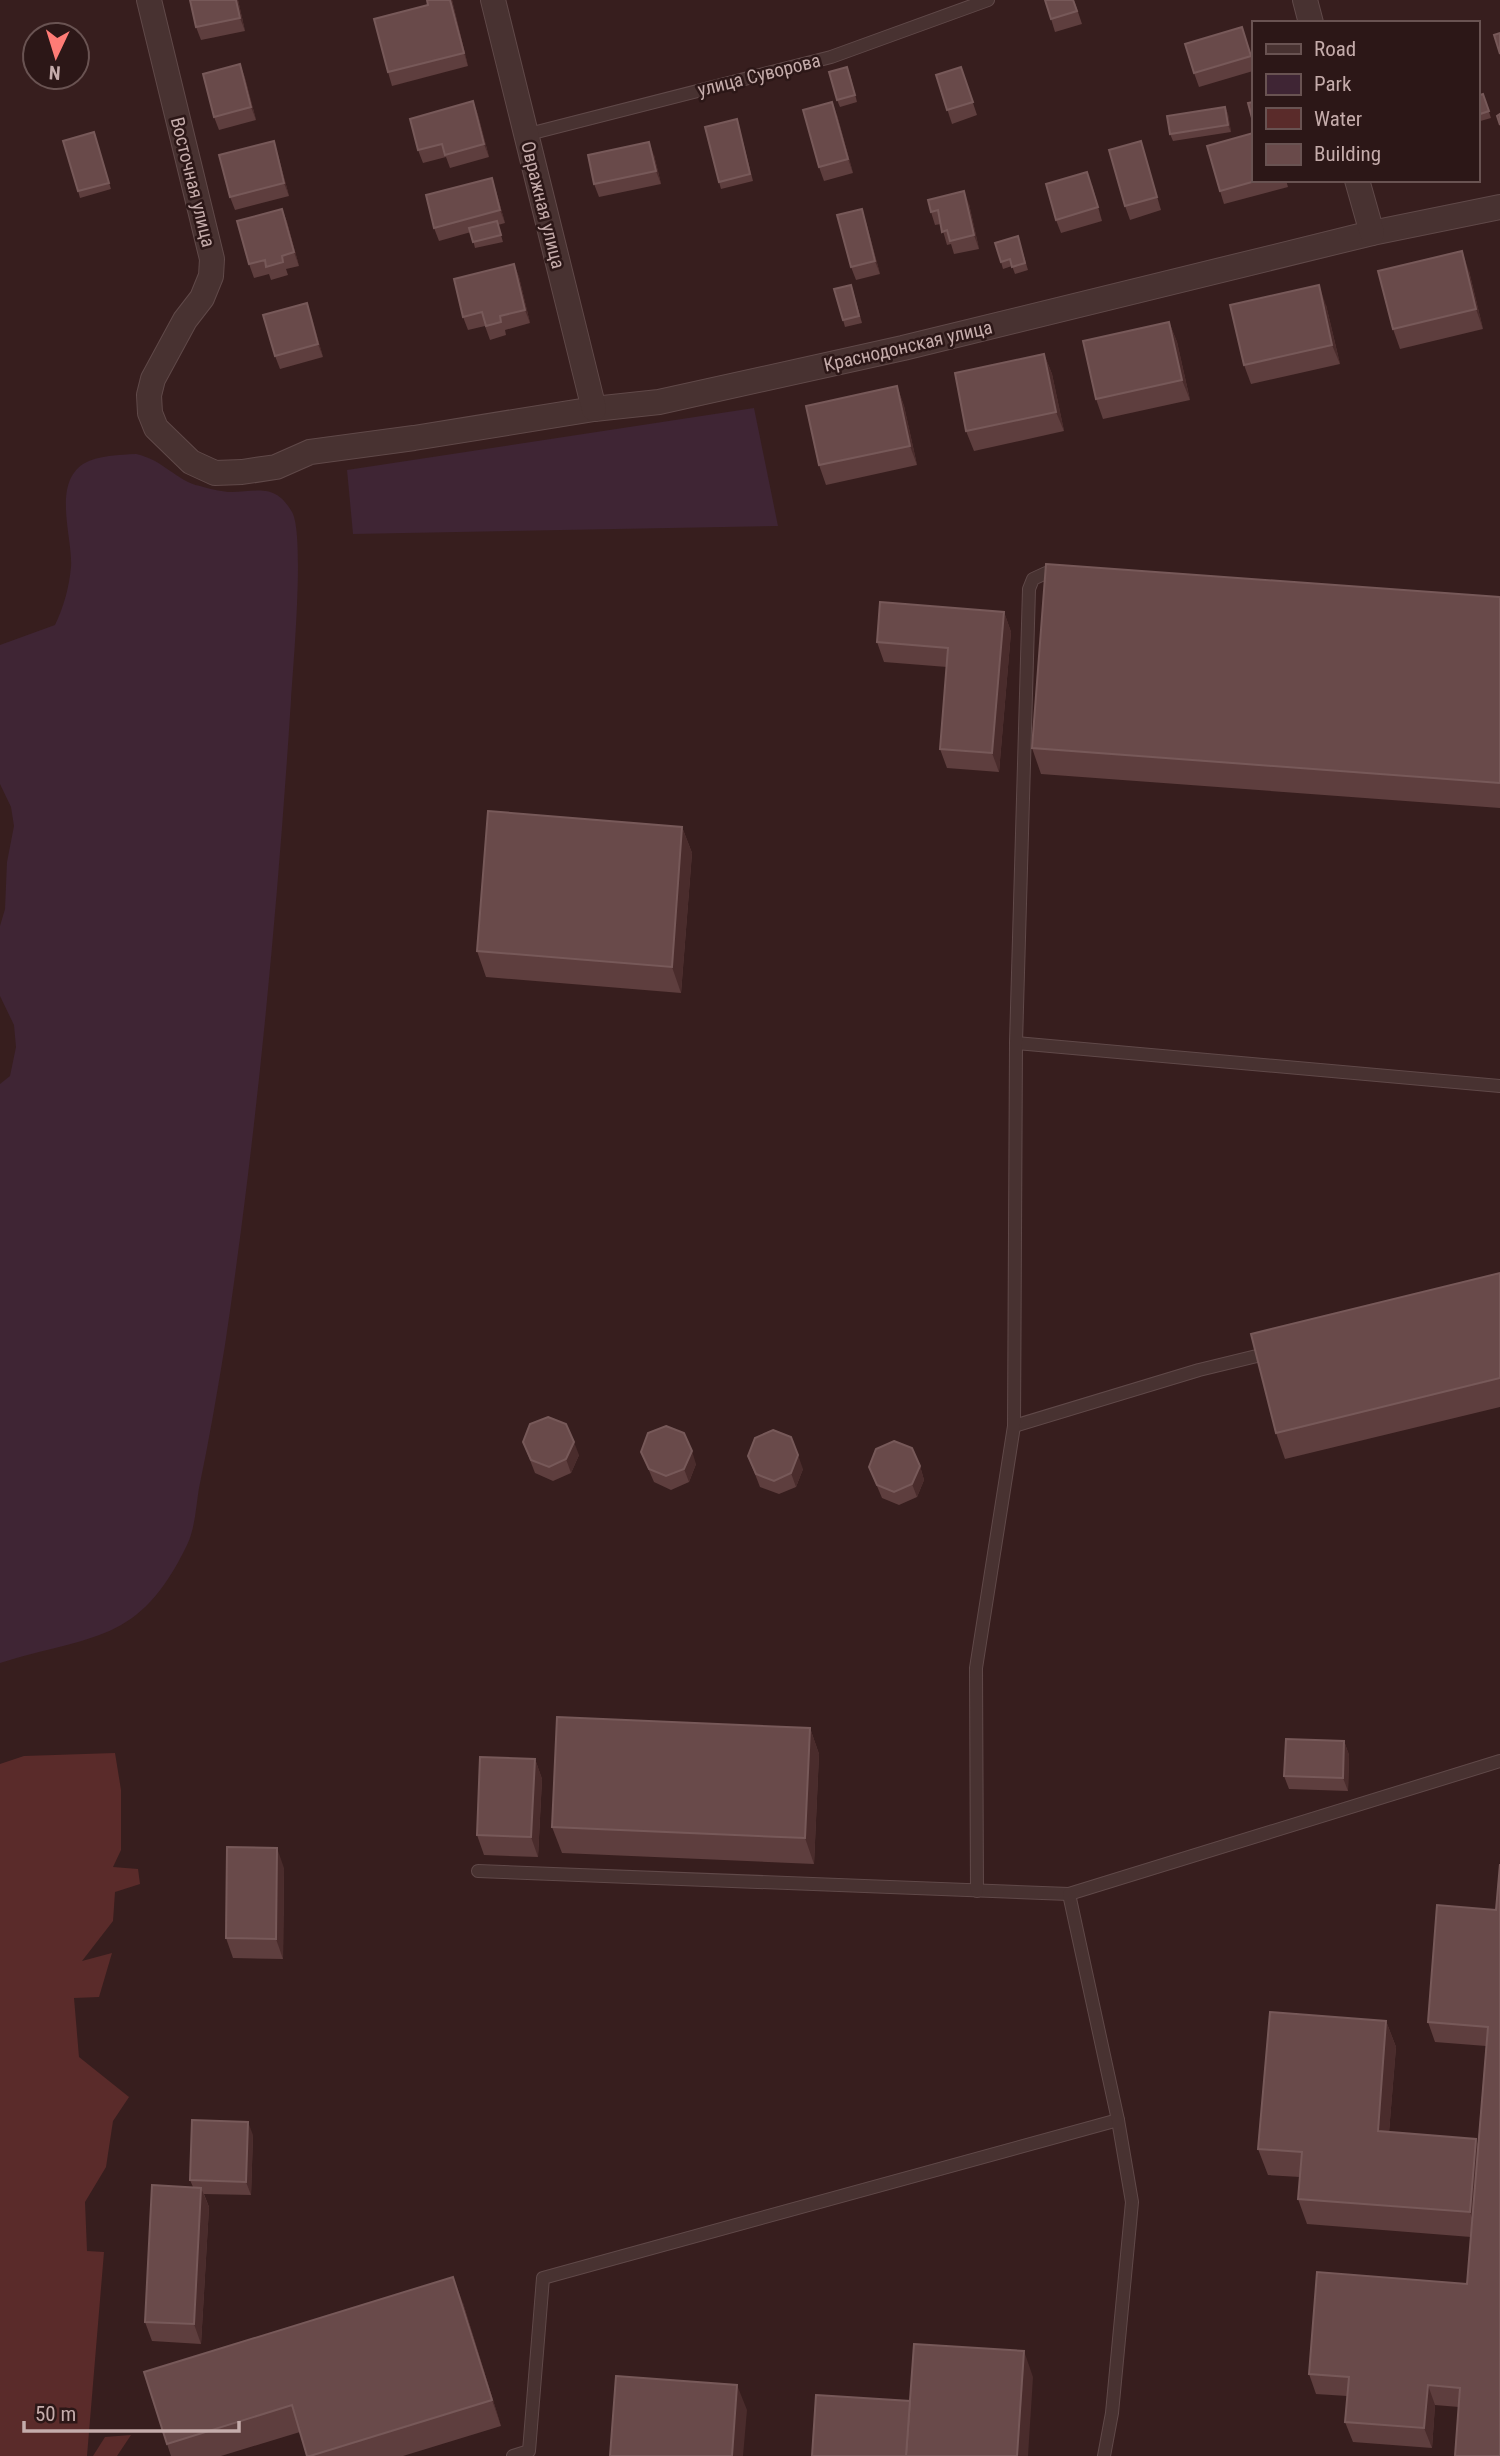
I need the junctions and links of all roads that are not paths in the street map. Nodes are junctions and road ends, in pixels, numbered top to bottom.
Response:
1 (149, 0) edge
2 (493, 0) edge
3 (988, 0) edge
4 (1304, 0) edge
5 (1310, 21) edge
6 (525, 135) junction
7 (1358, 182) edge
8 (1500, 206) edge
9 (1372, 233) junction
10 (594, 409) junction
11 (310, 452) joint
12 (1074, 575) edge
13 (1016, 1043) junction
14 (1500, 1086) edge
15 (1291, 1348) edge
16 (1014, 1426) junction
17 (1500, 1761) edge
18 (478, 1871) dead end
19 (977, 1891) junction
20 (1069, 1895) junction
21 (1118, 2120) junction
22 (513, 2456) edge
23 (1104, 2456) edge

1 - 11 street, Восточная улица
2 - 6 street, Овражная улица
3 - 6 lane, улица Суворова
4 - 5 street
6 - 10 street, Овражная улица
7 - 9 street
8 - 9 street, Краснодонская улица
9 - 10 street, Краснодонская улица
10 - 11 street, Краснодонская улица
12 - 13 lane
13 - 14 lane
13 - 16 lane
15 - 16 lane
16 - 19 lane
17 - 20 lane
18 - 19 lane
19 - 20 lane
20 - 21 lane
21 - 22 lane
21 - 23 lane

